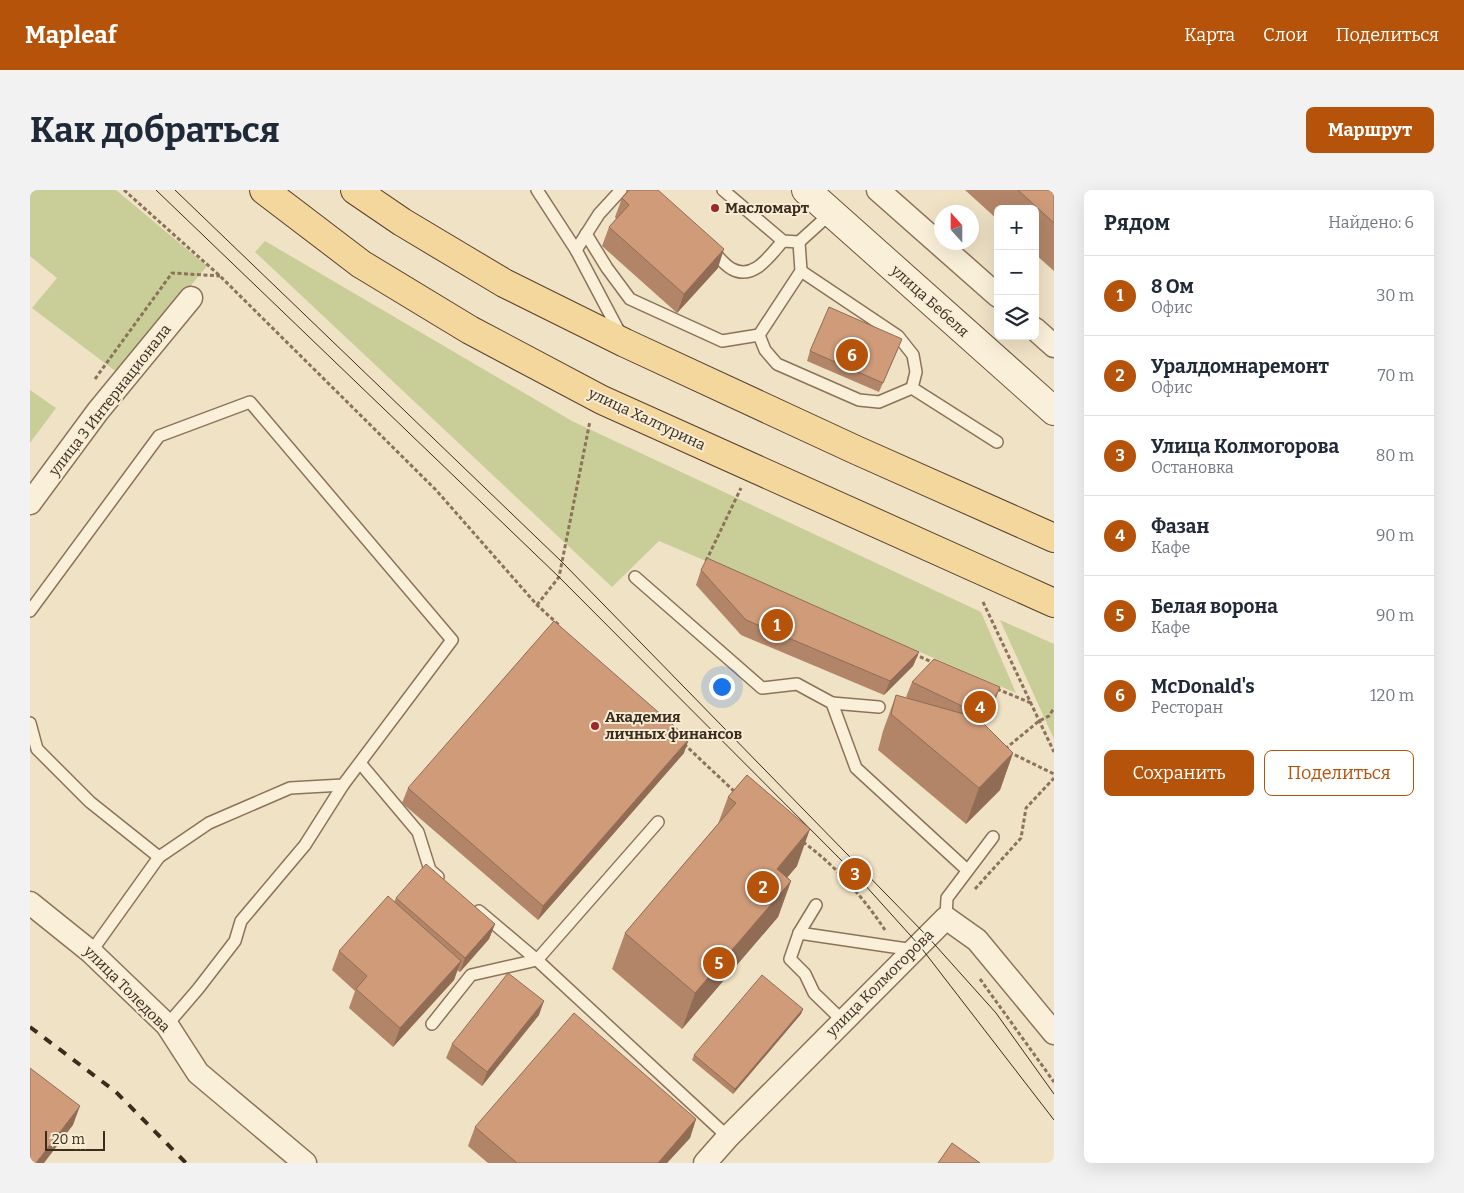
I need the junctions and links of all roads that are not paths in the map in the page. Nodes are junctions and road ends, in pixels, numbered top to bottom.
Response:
1 (264, 190) edge
2 (355, 190) edge
3 (621, 190) edge
4 (723, 190) edge
5 (806, 190) edge
6 (878, 190) edge
7 (539, 191) edge
8 (831, 213) junction
9 (586, 234) junction
10 (783, 241) junction
11 (704, 242) edge
12 (798, 242) junction
13 (576, 250) junction
14 (801, 271) junction
15 (997, 295) edge
16 (191, 298) dead end
17 (1039, 333) edge
18 (759, 335) junction
19 (625, 343) junction
20 (1054, 346) edge
21 (912, 388) junction
22 (1054, 411) edge
23 (997, 442) dead end
24 (30, 503) edge
25 (1054, 538) edge
26 (635, 577) dead end
27 (1054, 603) edge
28 (30, 611) edge
29 (832, 703) junction
30 (879, 707) dead end
31 (30, 723) edge
32 (360, 763) junction
33 (343, 785) junction
34 (658, 822) dead end
35 (993, 837) dead end
36 (159, 857) junction
37 (967, 870) junction
38 (446, 883) edge
39 (468, 902) edge
40 (30, 903) edge
41 (816, 905) dead end
42 (946, 918) junction
43 (799, 933) junction
44 (914, 950) junction
45 (91, 952) junction
46 (537, 960) junction
47 (843, 1021) junction
48 (167, 1024) junction
49 (432, 1024) dead end
50 (1054, 1033) edge
51 (728, 1137) junction
52 (305, 1163) edge
53 (705, 1163) edge

1 - 27 main road, улица Халтурина
2 - 19 main road
3 - 9 lane
4 - 10 lane
5 - 8 main road, улица Бебеля
6 - 15 street
7 - 13 lane
8 - 12 lane
8 - 22 main road, улица Бебеля
9 - 13 lane
9 - 18 lane
10 - 11 lane
10 - 12 lane
12 - 14 lane
13 - 19 lane
14 - 18 lane
14 - 21 lane
16 - 24 street, улица 3 Интернационала
17 - 20 street
18 - 21 lane
19 - 25 main road
21 - 23 lane
26 - 29 lane
28 - 32 lane
29 - 30 lane
29 - 37 lane
31 - 36 lane
32 - 33 lane
32 - 38 lane
33 - 36 lane
33 - 48 lane
34 - 46 lane
35 - 37 lane
36 - 45 lane
37 - 42 lane
39 - 46 lane
40 - 45 street, улица Толедова
41 - 43 lane
42 - 44 street, улица Колмогорова
42 - 50 street, улица Колмогорова
43 - 44 lane
43 - 47 lane
44 - 47 street, улица Колмогорова
45 - 48 street, улица Толедова
46 - 49 lane
46 - 51 lane
47 - 51 street, улица Колмогорова
48 - 52 street, улица Толедова
51 - 53 street, улица Колмогорова

